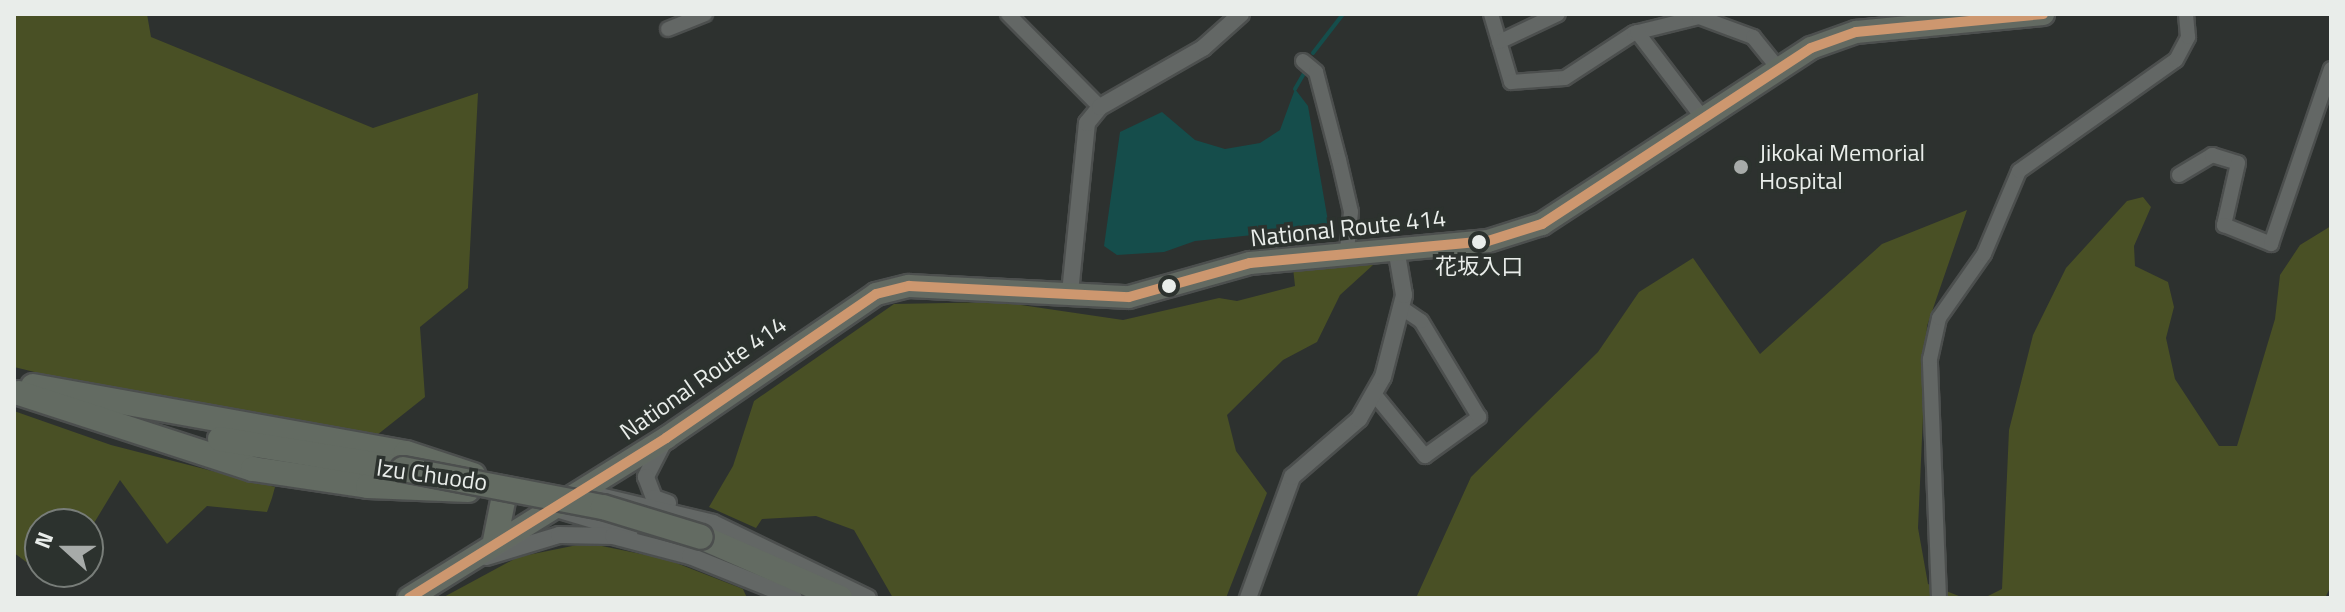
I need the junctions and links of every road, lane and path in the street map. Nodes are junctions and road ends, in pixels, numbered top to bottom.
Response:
1 (705, 14) edge
2 (1008, 14) edge
3 (1241, 14) edge
4 (1491, 14) edge
5 (1558, 14) edge
6 (2043, 14) edge
7 (2186, 14) edge
8 (1654, 19) edge
9 (1962, 19) edge
10 (668, 29) dead end
11 (1637, 32) junction
12 (1499, 42) junction
13 (1303, 61) dead end
14 (1778, 68) junction
15 (2331, 69) edge
16 (1100, 107) junction
17 (1702, 117) junction
18 (2179, 175) dead end
19 (1396, 248) junction
20 (1347, 250) junction
21 (1070, 293) junction
22 (1402, 308) junction
23 (20, 388) edge
24 (1375, 395) junction
25 (666, 438) junction
26 (578, 493) junction
27 (504, 496) junction
28 (553, 508) junction
29 (700, 540) junction
30 (495, 541) junction
31 (453, 565) junction
32 (409, 598) edge
33 (794, 598) edge
34 (825, 598) edge
35 (840, 598) edge
36 (868, 598) edge
37 (1248, 598) edge
38 (1939, 598) edge

1 - 10 street
2 - 16 street
3 - 16 street
4 - 12 street
5 - 12 street
6 - 9 highway, National Route 414
7 - 38 street
8 - 11 street
8 - 14 street
9 - 14 highway, National Route 414
11 - 12 street
11 - 17 street
13 - 20 street
14 - 17 highway, National Route 414
15 - 18 street
16 - 21 street
17 - 19 highway, National Route 414
19 - 20 highway, National Route 414
19 - 22 street
20 - 21 highway, National Route 414
21 - 25 highway, National Route 414
22 - 24 street
22 - 24 street
23 - 26 highway
23 - 27 highway
23 - 29 highway, Izu Chuodo, bridge
24 - 37 street
25 - 26 highway, National Route 414
25 - 29 street
26 - 28 highway, National Route 414
26 - 29 street
27 - 28 highway
27 - 30 highway
28 - 29 street
28 - 30 highway, National Route 414
29 - 31 street
29 - 33 street
29 - 34 highway, Izu Chuodo
29 - 35 highway, Izu Chuodo
29 - 36 street
30 - 31 highway, National Route 414
31 - 32 highway, National Route 414

